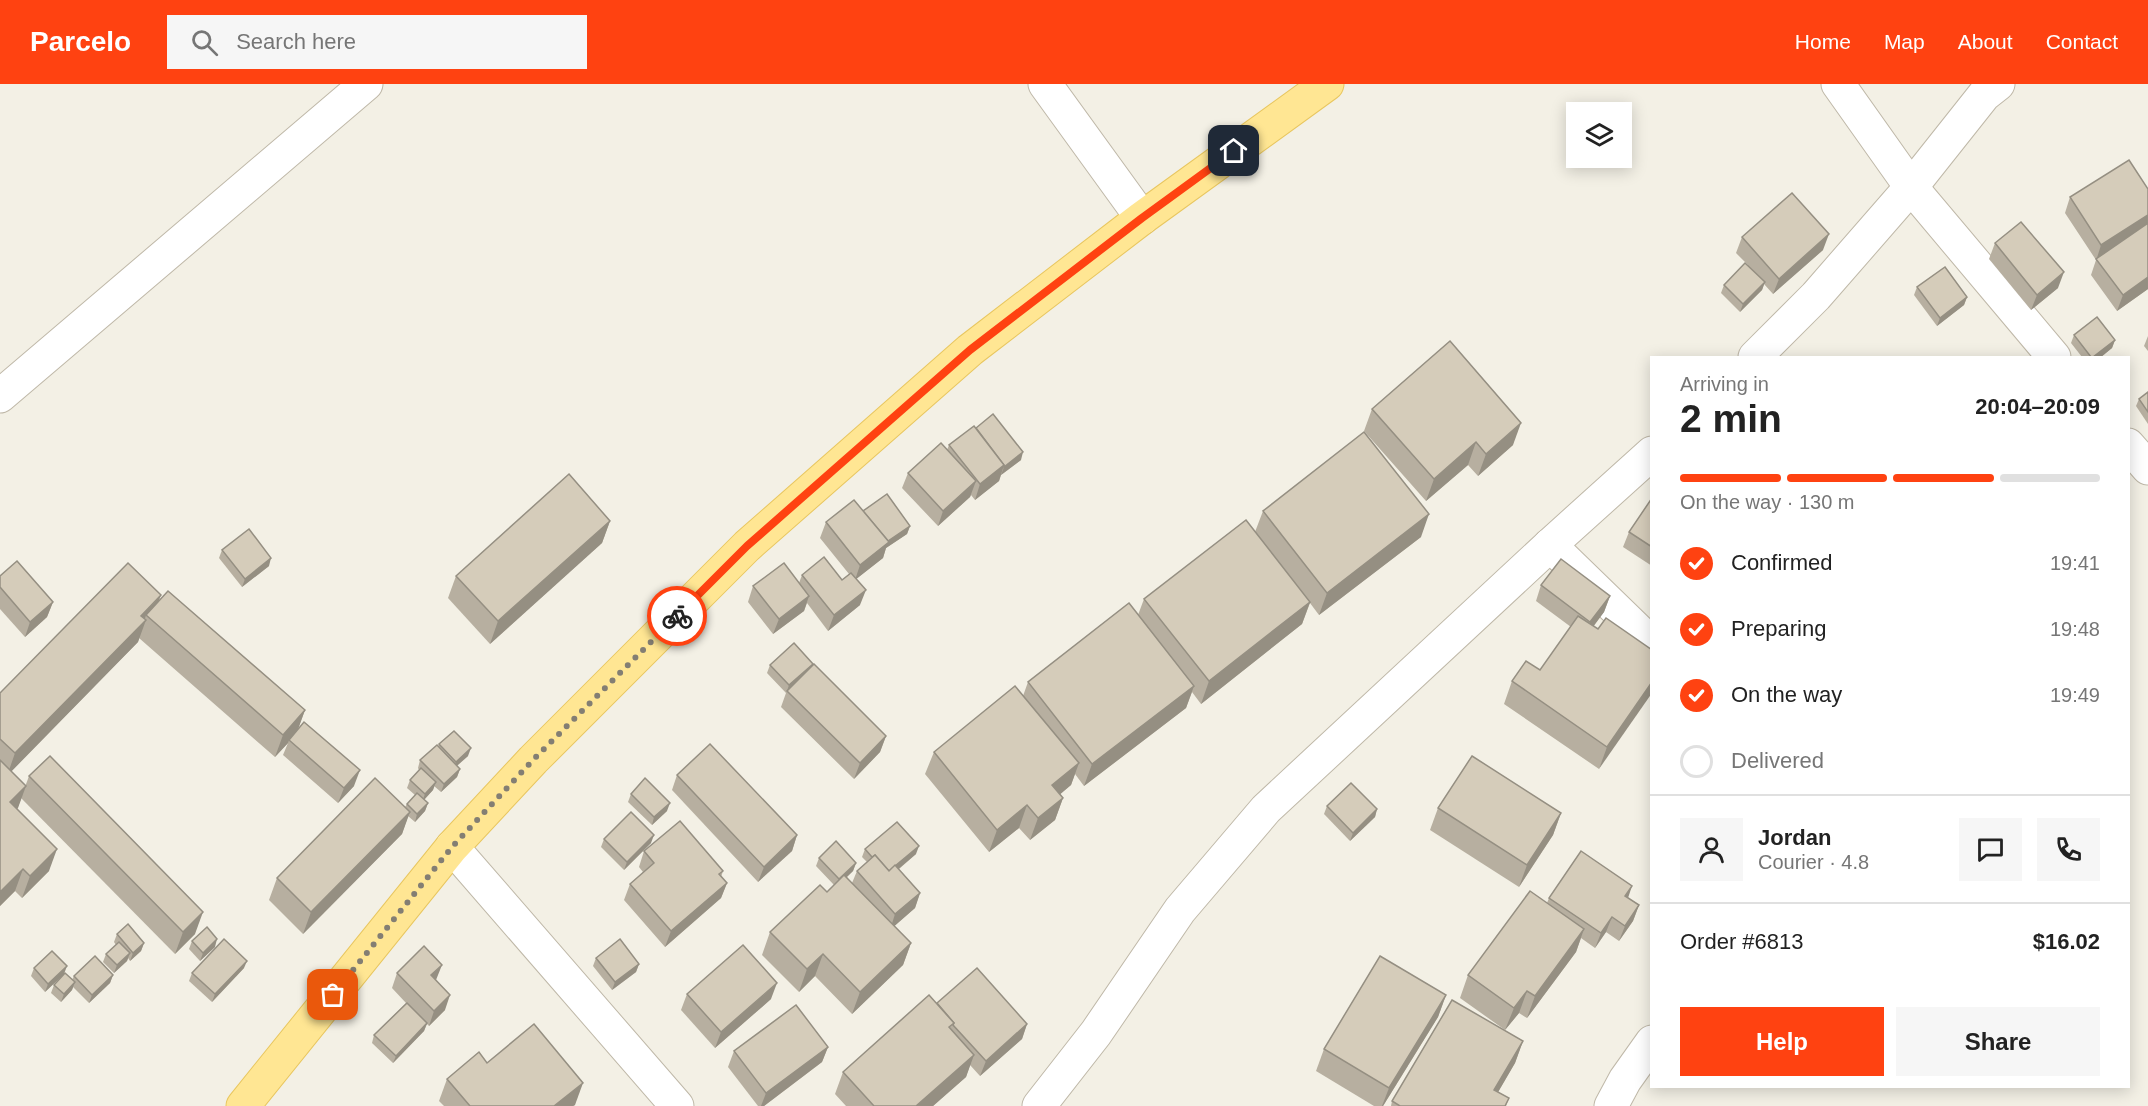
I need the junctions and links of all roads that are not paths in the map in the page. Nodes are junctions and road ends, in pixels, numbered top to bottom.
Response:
1 (366, 84) edge
2 (1045, 84) edge
3 (1327, 84) edge
4 (1838, 84) edge
5 (1998, 84) edge
6 (1911, 188) junction
7 (1142, 218) junction
8 (1756, 356) edge
9 (2053, 356) edge
10 (0, 396) edge
11 (2130, 447) edge
12 (1650, 455) edge
13 (2148, 468) edge
14 (1550, 545) junction
15 (1650, 642) edge
16 (452, 847) junction
17 (1650, 1045) edge
18 (243, 1106) edge
19 (677, 1106) edge
20 (1039, 1106) edge
21 (1611, 1106) edge

1 - 10 street
2 - 7 street
3 - 7 main road
4 - 6 street
5 - 6 street
6 - 8 street
6 - 9 street
7 - 16 main road
11 - 13 street
12 - 14 street
14 - 15 street
14 - 20 street
16 - 18 main road
16 - 19 street
17 - 21 street

